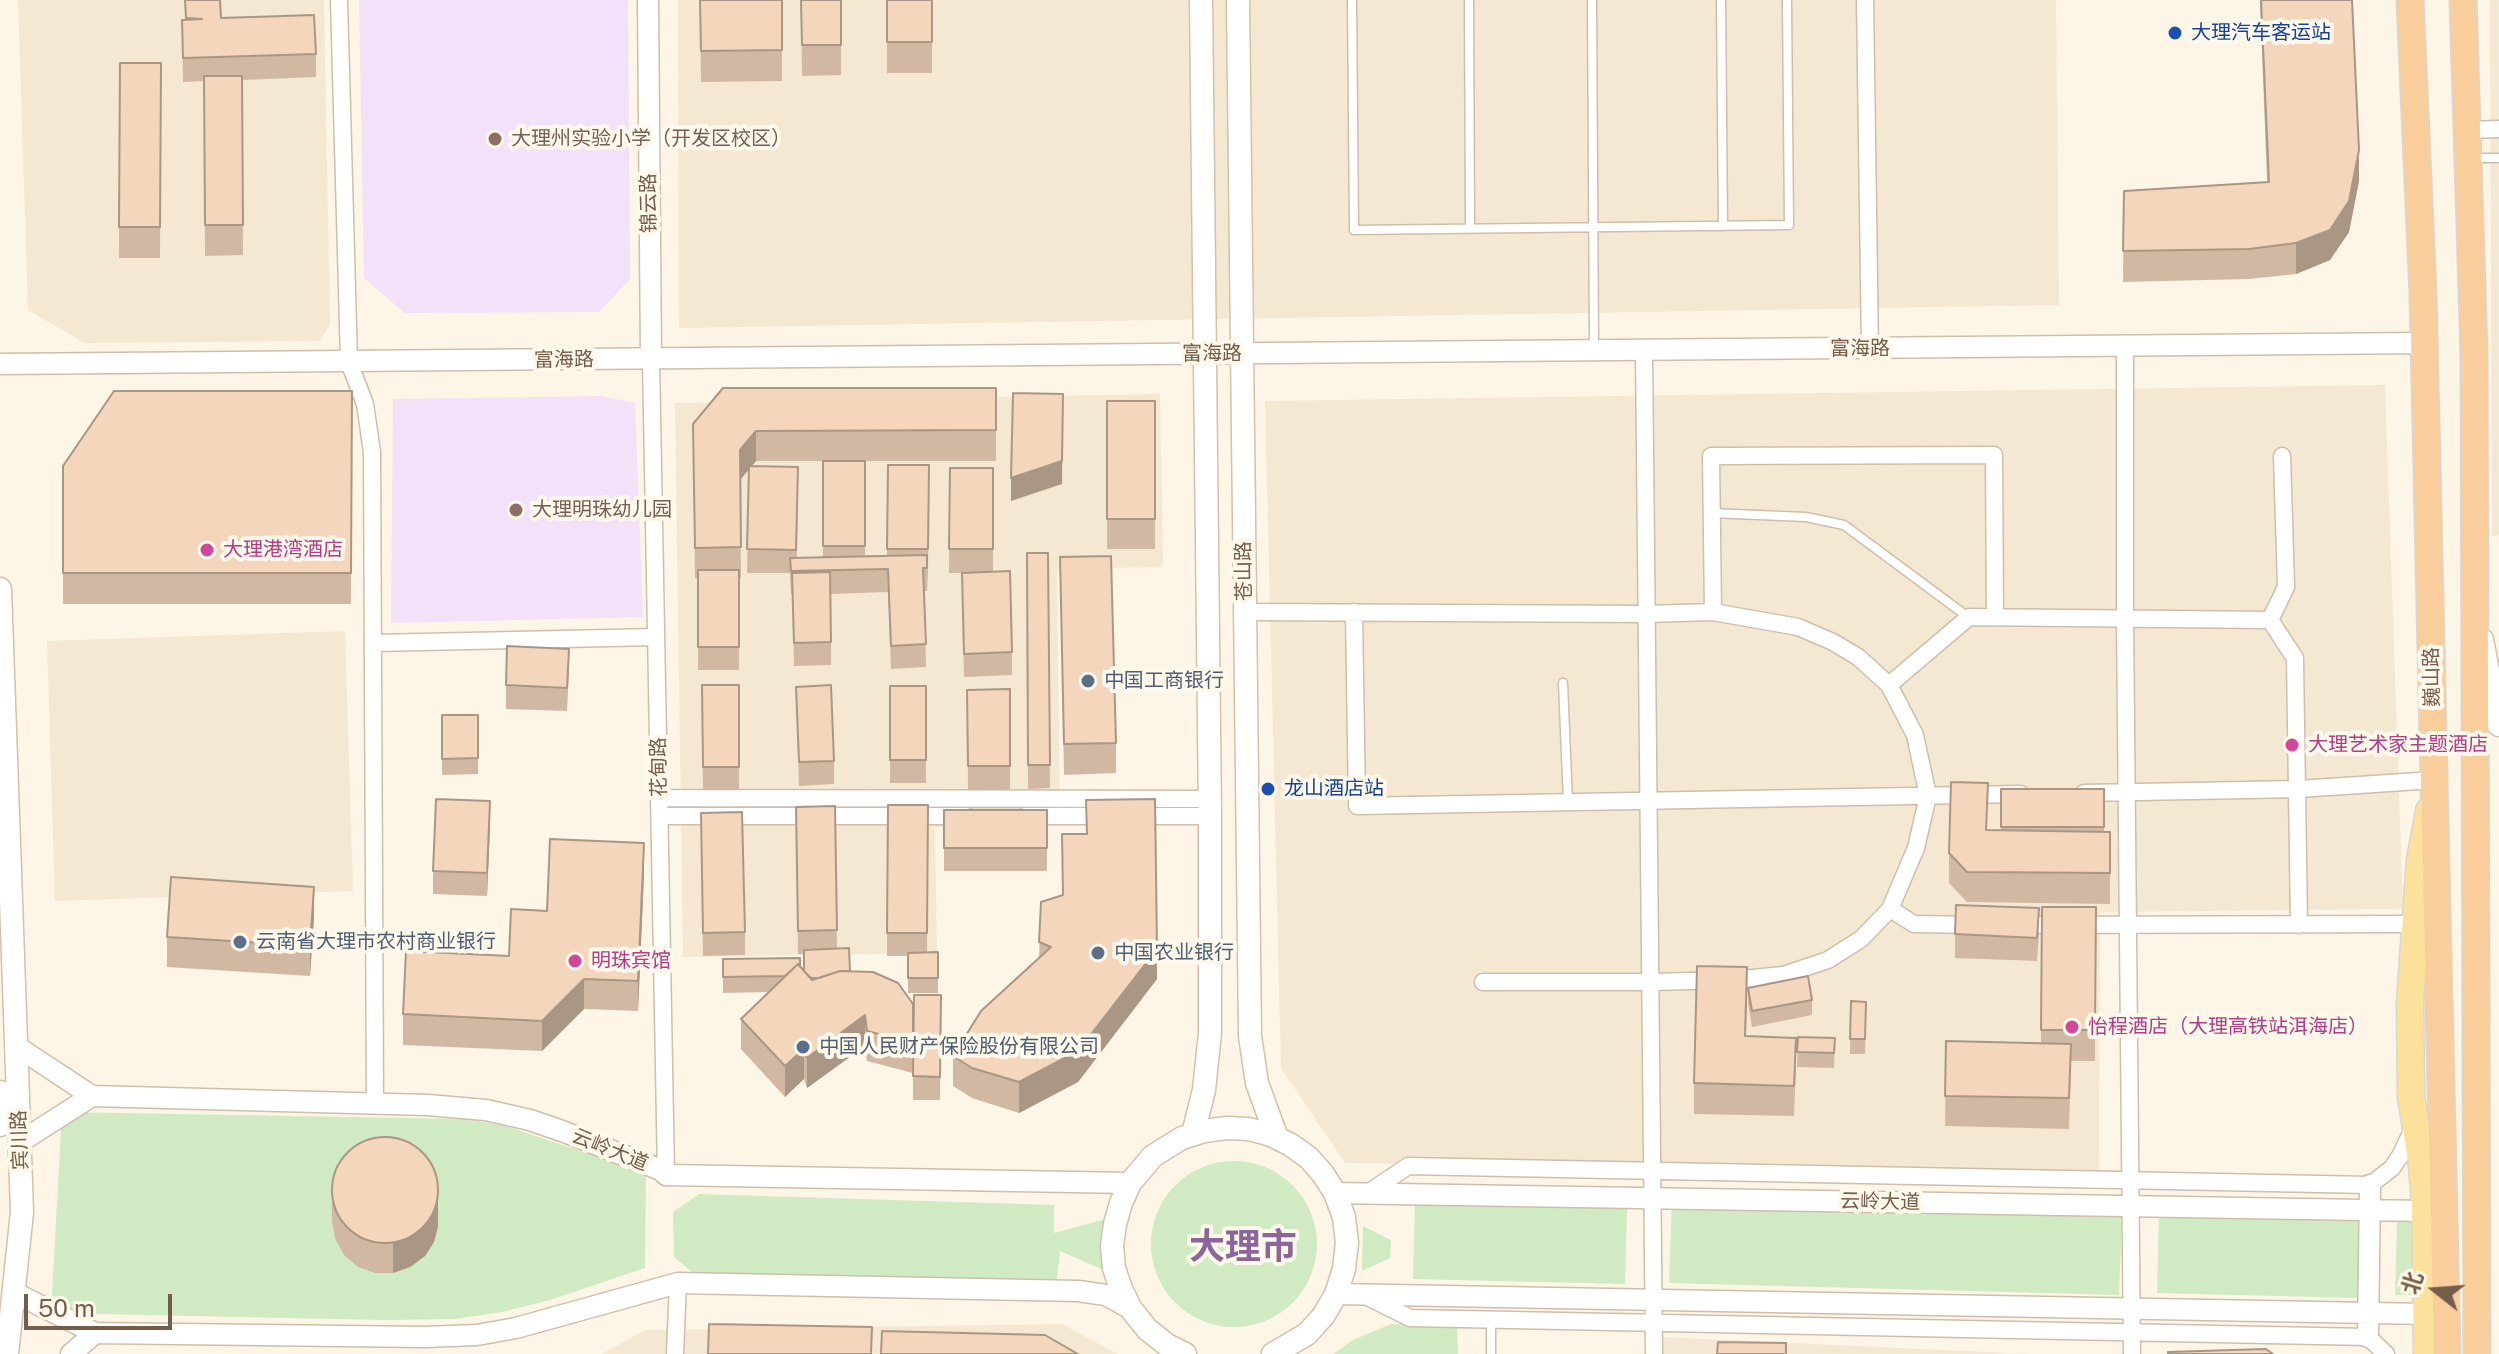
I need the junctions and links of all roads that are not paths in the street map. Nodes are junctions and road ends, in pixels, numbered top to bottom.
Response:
1 (339, 0) edge
2 (648, 0) edge
3 (1201, 0) edge
4 (1238, 0) edge
5 (1352, 0) edge
6 (1469, 0) edge
7 (1592, 0) edge
8 (1721, 0) edge
9 (1787, 0) edge
10 (1865, 0) edge
11 (2410, 0) edge
12 (2463, 0) edge
13 (2499, 129) edge
14 (2468, 130) junction
15 (2469, 158) junction
16 (2499, 158) edge
17 (1723, 226) junction
18 (1593, 227) junction
19 (1470, 228) junction
20 (2424, 343) junction
21 (2125, 347) junction
22 (1870, 349) junction
23 (1594, 351) junction
24 (1644, 351) junction
25 (1205, 354) junction
26 (1242, 354) junction
27 (651, 359) junction
28 (349, 362) junction
29 (0, 364) edge
30 (2282, 456) dead end
31 (1711, 513) junction
32 (0, 589) edge
33 (2474, 598) junction
34 (1245, 612) junction
35 (1354, 612) junction
36 (1713, 612) junction
37 (1646, 614) junction
38 (1969, 617) junction
39 (1995, 617) junction
40 (2125, 618) junction
41 (2270, 620) junction
42 (656, 637) junction
43 (374, 643) junction
44 (1563, 683) dead end
45 (1889, 685) junction
46 (2499, 725) edge
47 (2434, 780) junction
48 (2299, 789) junction
49 (2126, 792) junction
50 (2065, 793) edge
51 (2035, 794) edge
52 (1928, 796) junction
53 (659, 798) junction
54 (1648, 801) junction
55 (1568, 802) junction
56 (1210, 808) junction
57 (660, 816) junction
58 (1890, 909) junction
59 (2415, 924) junction
60 (2299, 925) junction
61 (2128, 926) junction
62 (1483, 982) dead end
63 (1650, 982) junction
64 (16, 1046) junction
65 (0, 1092) edge
66 (92, 1096) junction
67 (375, 1103) junction
68 (2415, 1123) junction
69 (0, 1125) edge
70 (1193, 1134) junction
71 (1277, 1138) junction
72 (20, 1142) junction
73 (1652, 1171) junction
74 (666, 1175) junction
75 (2130, 1180) junction
76 (1130, 1183) junction
77 (2370, 1185) junction
78 (1335, 1193) junction
79 (1368, 1193) junction
80 (1652, 1198) junction
81 (2130, 1206) junction
82 (2370, 1210) junction
83 (2425, 1211) junction
84 (678, 1283) junction
85 (13, 1292) junction
86 (1336, 1294) junction
87 (1364, 1295) junction
88 (1653, 1300) junction
89 (1131, 1309) junction
90 (2131, 1309) junction
91 (2368, 1313) junction
92 (2426, 1314) junction
93 (1491, 1320) junction
94 (1653, 1323) junction
95 (2132, 1332) junction
96 (95, 1333) junction
97 (2368, 1337) junction
98 (386, 1345) edge
99 (7, 1354) edge
100 (71, 1354) edge
101 (675, 1354) edge
102 (1185, 1354) edge
103 (1273, 1354) edge
104 (1491, 1354) edge
105 (1654, 1354) edge
106 (2132, 1354) edge
107 (2386, 1354) edge
108 (2427, 1354) edge
109 (2447, 1354) edge
110 (2477, 1354) edge

1 - 28 street
2 - 27 street, 锦云路
3 - 25 main road, 苍山路
4 - 26 main road, 苍山路
5 - 19 lane
6 - 19 lane
7 - 18 lane
8 - 17 lane
9 - 17 lane
10 - 22 street
11 - 20 highway, 巍山路
12 - 14 highway
13 - 14 street
14 - 15 highway
15 - 16 lane
15 - 33 highway
17 - 18 lane
18 - 19 lane
18 - 23 lane
20 - 21 street, 富海路
20 - 47 highway, 巍山路
21 - 22 street, 富海路
21 - 40 street
22 - 24 street, 富海路
23 - 24 street, 富海路
23 - 26 street, 富海路
24 - 37 street
25 - 26 street, 富海路
25 - 27 street, 富海路
25 - 56 main road, 苍山路
26 - 34 main road, 苍山路
27 - 28 street, 富海路
27 - 42 street, 花甸路
28 - 29 street, 富海路
28 - 43 street
30 - 41 street
31 - 36 street
31 - 38 lane
31 - 39 street
32 - 64 main road, 宾川路
33 - 46 main road
33 - 110 highway
34 - 35 street
34 - 71 main road, 苍山路
35 - 37 street
35 - 55 street
36 - 37 street
36 - 45 street
37 - 54 street
38 - 39 street
38 - 45 street
39 - 40 street
40 - 41 street
40 - 49 street
41 - 48 street
42 - 43 street
42 - 53 street, 花甸路
43 - 67 street
44 - 55 lane
45 - 52 street
47 - 48 street
47 - 59 main road
47 - 109 highway, 巍山路
48 - 49 street
48 - 60 street
49 - 50 street
49 - 61 street
51 - 52 street
52 - 54 street
52 - 58 street
53 - 56 street
53 - 57 street, 花甸路
54 - 55 street
54 - 63 street
56 - 57 street
56 - 70 main road, 苍山路
57 - 74 street, 花甸路
58 - 61 street
58 - 63 street
59 - 60 street
59 - 68 main road
60 - 61 street
61 - 75 street
62 - 63 street
63 - 73 street
64 - 66 street
64 - 72 main road, 宾川路
65 - 69 main road, 宾川路
66 - 67 street, 云岭大道
66 - 72 street
67 - 74 street, 云岭大道
68 - 77 street
68 - 83 main road
70 - 71 main road
70 - 76 main road
71 - 78 main road
72 - 85 main road, 宾川路
73 - 75 street
73 - 79 street
73 - 80 street
74 - 76 street, 云岭大道
75 - 77 street
75 - 81 street
76 - 89 main road
77 - 82 street
78 - 79 street, 云岭大道
78 - 86 main road
79 - 80 street, 云岭大道
80 - 81 street, 云岭大道
80 - 88 street
81 - 82 street, 云岭大道
81 - 90 street
82 - 83 street, 云岭大道
82 - 91 street
83 - 92 main road
84 - 89 street
84 - 98 street
84 - 101 street
85 - 96 street
85 - 99 main road, 宾川路
86 - 87 street
86 - 103 main road
87 - 88 street
87 - 93 street
88 - 90 street
88 - 94 street
89 - 102 main road
90 - 91 street
90 - 95 street
91 - 92 street
91 - 97 street
92 - 108 main road
93 - 94 street
93 - 104 lane
94 - 95 street
94 - 105 street
95 - 97 street
95 - 106 street
96 - 98 street
96 - 100 street
97 - 107 street

